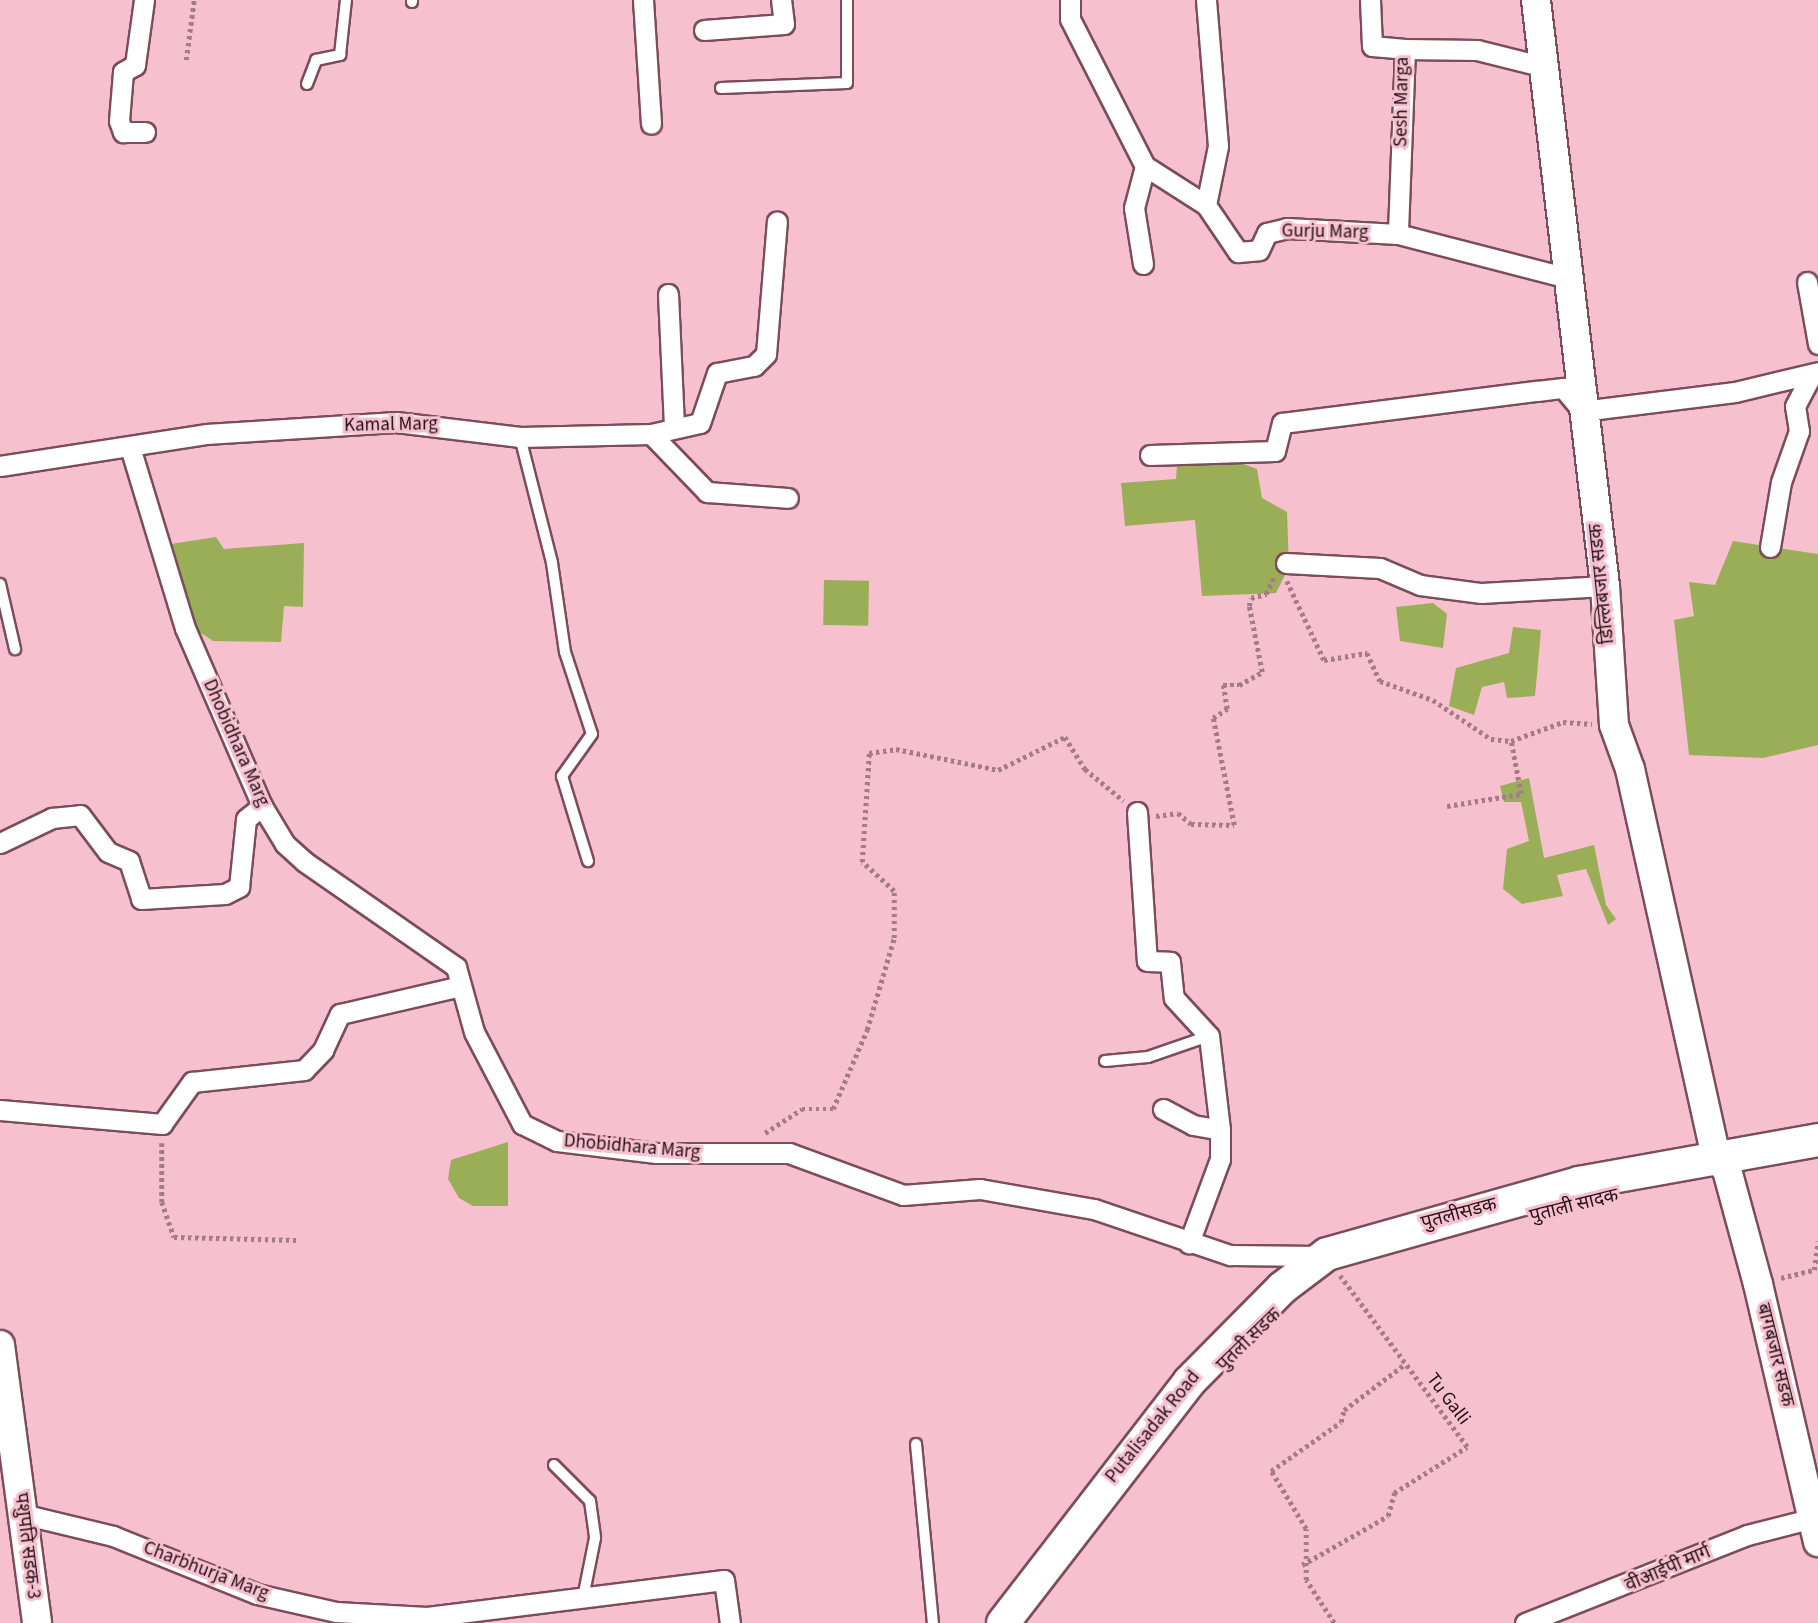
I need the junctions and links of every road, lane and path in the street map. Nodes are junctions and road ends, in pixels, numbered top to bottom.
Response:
1 (144, 0) edge
2 (194, 0) edge
3 (346, 0) edge
4 (643, 0) edge
5 (781, 0) edge
6 (846, 0) edge
7 (1070, 0) edge
8 (1206, 0) edge
9 (1370, 0) edge
10 (1536, 0) edge
11 (704, 30) dead end
12 (1405, 49) junction
13 (186, 60) dead end
14 (1545, 68) junction
15 (307, 84) dead end
16 (721, 88) dead end
17 (651, 124) dead end
18 (145, 132) dead end
19 (1145, 166) junction
20 (1206, 205) junction
21 (777, 221) dead end
22 (1398, 234) junction
23 (1143, 264) dead end
24 (1564, 277) junction
25 (1807, 282) dead end
26 (668, 293) dead end
27 (1818, 344) edge
28 (1814, 374) edge
29 (1582, 411) junction
30 (674, 428) junction
31 (651, 434) junction
32 (520, 437) junction
33 (130, 447) junction
34 (1150, 455) dead end
35 (0, 466) edge
36 (788, 498) dead end
37 (1770, 547) dead end
38 (1286, 562) junction
39 (0, 584) edge
40 (1605, 586) junction
41 (15, 649) dead end
42 (1614, 725) junction
43 (1511, 741) junction
44 (262, 806) junction
45 (1447, 806) dead end
46 (1137, 812) junction
47 (0, 843) edge
48 (588, 861) dead end
49 (461, 986) junction
50 (1209, 1036) junction
51 (1105, 1061) dead end
52 (1163, 1109) dead end
53 (0, 1110) edge
54 (162, 1124) junction
55 (1220, 1130) junction
56 (750, 1135) dead end
57 (1818, 1140) edge
58 (1818, 1160) edge
59 (1722, 1164) junction
60 (296, 1240) dead end
61 (1818, 1241) edge
62 (1189, 1244) junction
63 (1330, 1261) junction
64 (1758, 1284) junction
65 (0, 1345) edge
66 (1405, 1364) junction
67 (916, 1444) dead end
68 (554, 1465) dead end
69 (22, 1514) junction
70 (1815, 1530) edge
71 (1302, 1565) junction
72 (583, 1598) junction
73 (37, 1623) edge
74 (730, 1623) edge
75 (933, 1623) edge
76 (1003, 1623) edge
77 (1021, 1623) edge
78 (1334, 1623) edge
79 (1525, 1623) edge

1 - 18 street
2 - 13 path
3 - 15 lane
4 - 17 street
5 - 11 street
6 - 16 lane
7 - 19 street
8 - 20 street
9 - 12 street, Sesh Marga
10 - 14 main road, डिल्लिबजार सडक
12 - 14 street
12 - 22 street, Sesh Marga
14 - 24 main road, डिल्लिबजार सडक
19 - 20 street, Gurju Marg
19 - 23 street
20 - 22 street, Gurju Marg
21 - 30 street, Kamal Marg
22 - 24 street, Gurju Marg
24 - 29 main road, डिल्लिबजार सडक
25 - 27 street
26 - 30 street
28 - 29 street
28 - 37 street
29 - 34 street
29 - 40 main road, डिल्लिबजार सडक
30 - 31 street, Kamal Marg
31 - 32 street, Kamal Marg
31 - 36 street
32 - 33 street, Kamal Marg
32 - 48 lane
33 - 35 street, Kamal Marg
33 - 44 street, Dhobidhara Marg
38 - 40 street
38 - 43 path
38 - 46 path
39 - 41 lane
40 - 42 main road, डिल्लिबजार सडक
42 - 43 path
42 - 59 main road, डिल्लिबजार सडक
43 - 45 path
44 - 47 street
44 - 49 street, Dhobidhara Marg
46 - 50 street
46 - 56 path
49 - 54 street
49 - 62 street, Dhobidhara Marg
50 - 51 lane
50 - 55 street
52 - 55 street
53 - 54 street
54 - 60 path
55 - 62 street
57 - 59 main road
58 - 59 main road
59 - 63 main road, पुतलीसडक
59 - 64 main road, बागबजार सडक
61 - 64 path
62 - 63 street, Dhobidhara Marg
63 - 66 path, Tu Galli
63 - 76 main road, Putalisadak Road
63 - 77 main road, पुतली सडक
64 - 70 main road, बागबजार सडक
65 - 69 main road, पशुपति सडक-3
66 - 71 path
66 - 71 path, Tu Galli
67 - 75 lane
68 - 72 lane
69 - 72 street, Charbhurja Marg
69 - 73 main road, पशुपति सडक-3
70 - 79 street, वीआईपी मार्ग
71 - 78 path
72 - 74 street, Charbhurja Marg

